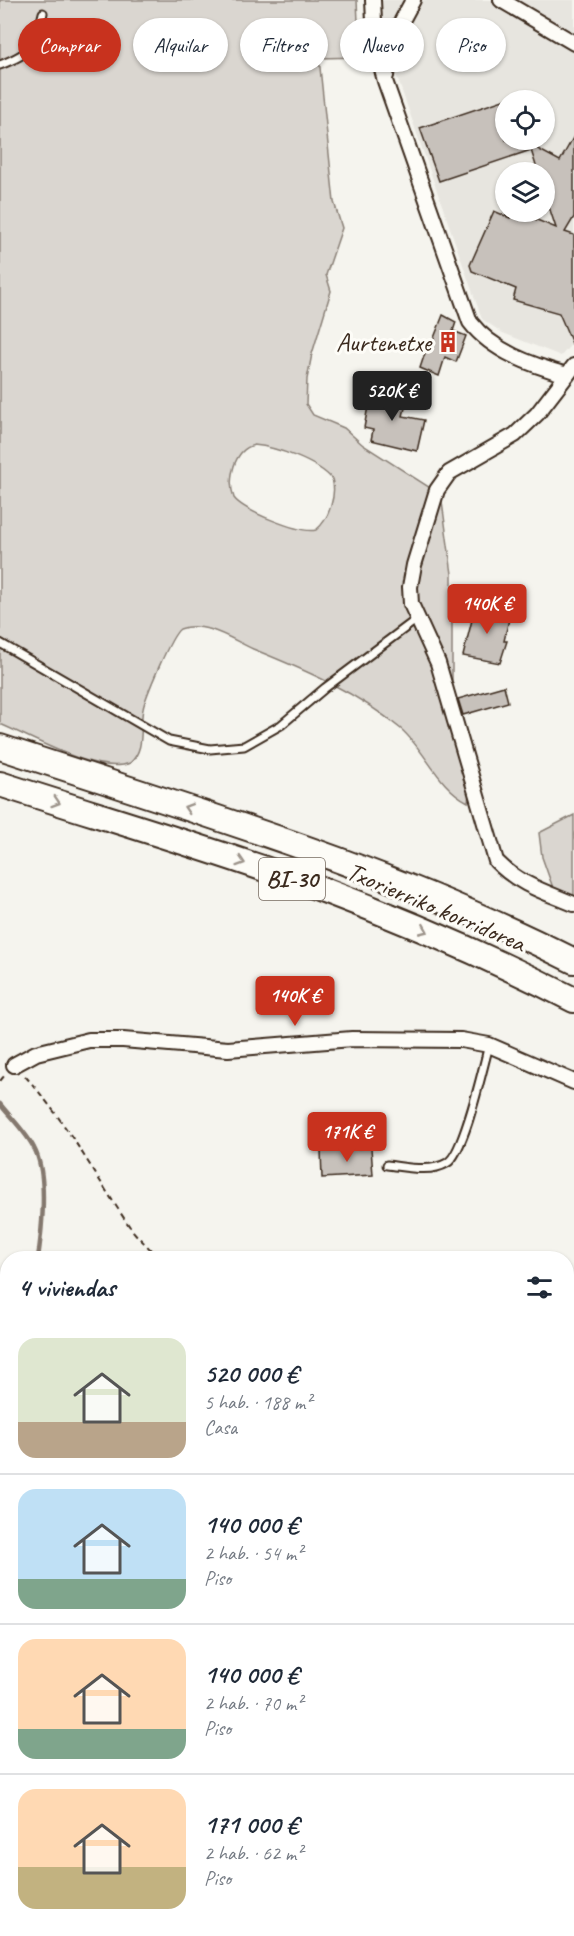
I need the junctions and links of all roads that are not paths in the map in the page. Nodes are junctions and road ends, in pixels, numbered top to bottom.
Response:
1 (374, 0) edge
2 (413, 0) edge
3 (501, 0) edge
4 (43, 13) dead end
5 (574, 43) edge
6 (0, 66) edge
7 (385, 81) junction
8 (571, 370) edge
9 (417, 619) junction
10 (0, 643) edge
11 (0, 747) edge
12 (0, 784) edge
13 (574, 904) edge
14 (574, 961) edge
15 (574, 1000) edge
16 (489, 1045) junction
17 (14, 1065) road end
18 (574, 1082) edge
19 (387, 1165) dead end

1 - 7 street
2 - 7 street
3 - 5 street
4 - 6 lane
7 - 8 street
8 - 9 street
9 - 10 lane
9 - 13 street
14 -> 11 highway, Txorierriko korridorea / BI-30
12 -> 15 highway, Txorierriko korridorea / BI-30
16 - 17 street
16 - 18 street
16 - 19 lane

